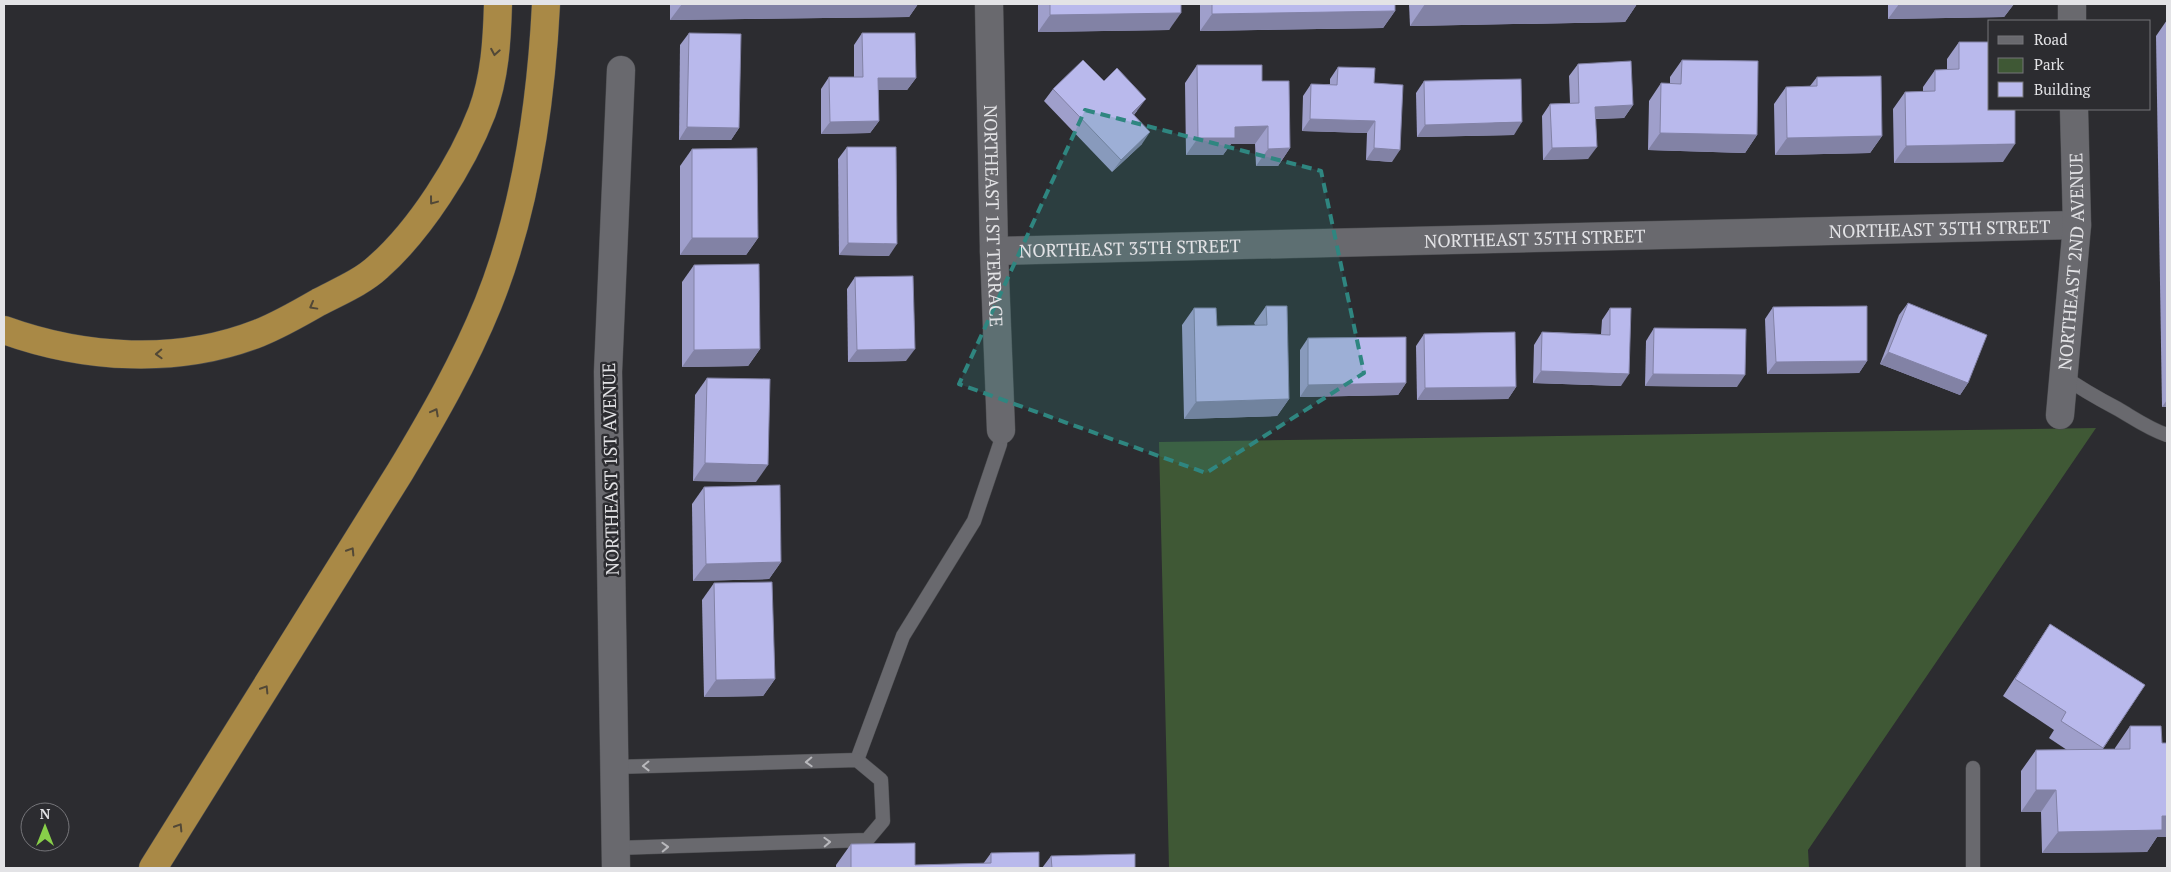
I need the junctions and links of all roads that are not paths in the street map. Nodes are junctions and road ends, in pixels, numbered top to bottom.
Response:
1 (498, 4) edge
2 (546, 4) edge
3 (989, 4) edge
4 (2072, 4) edge
5 (2072, 20) edge
6 (621, 70) dead end
7 (2074, 110) edge
8 (2077, 225) junction
9 (994, 251) junction
10 (4, 330) edge
11 (2063, 376) junction
12 (2060, 415) dead end
13 (1001, 430) joint
14 (2167, 435) edge
15 (857, 760) junction
16 (615, 767) junction
17 (1973, 768) dead end
18 (616, 858) edge
19 (154, 868) edge
20 (1973, 868) edge

1 -> 10 highway
19 -> 2 highway
3 - 9 street, NORTHEAST 1ST TERRACE
4 - 5 street
6 - 16 street, NORTHEAST 1ST AVENUE
7 - 8 street, NORTHEAST 2ND AVENUE
8 - 9 street, NORTHEAST 35TH STREET
8 - 11 street, NORTHEAST 2ND AVENUE
9 - 13 street, NORTHEAST 1ST TERRACE
11 - 12 street, NORTHEAST 2ND AVENUE
11 - 14 lane
13 - 15 lane
15 -> 16 lane
18 -> 15 lane
16 - 18 street, NORTHEAST 1ST AVENUE
17 - 20 lane

